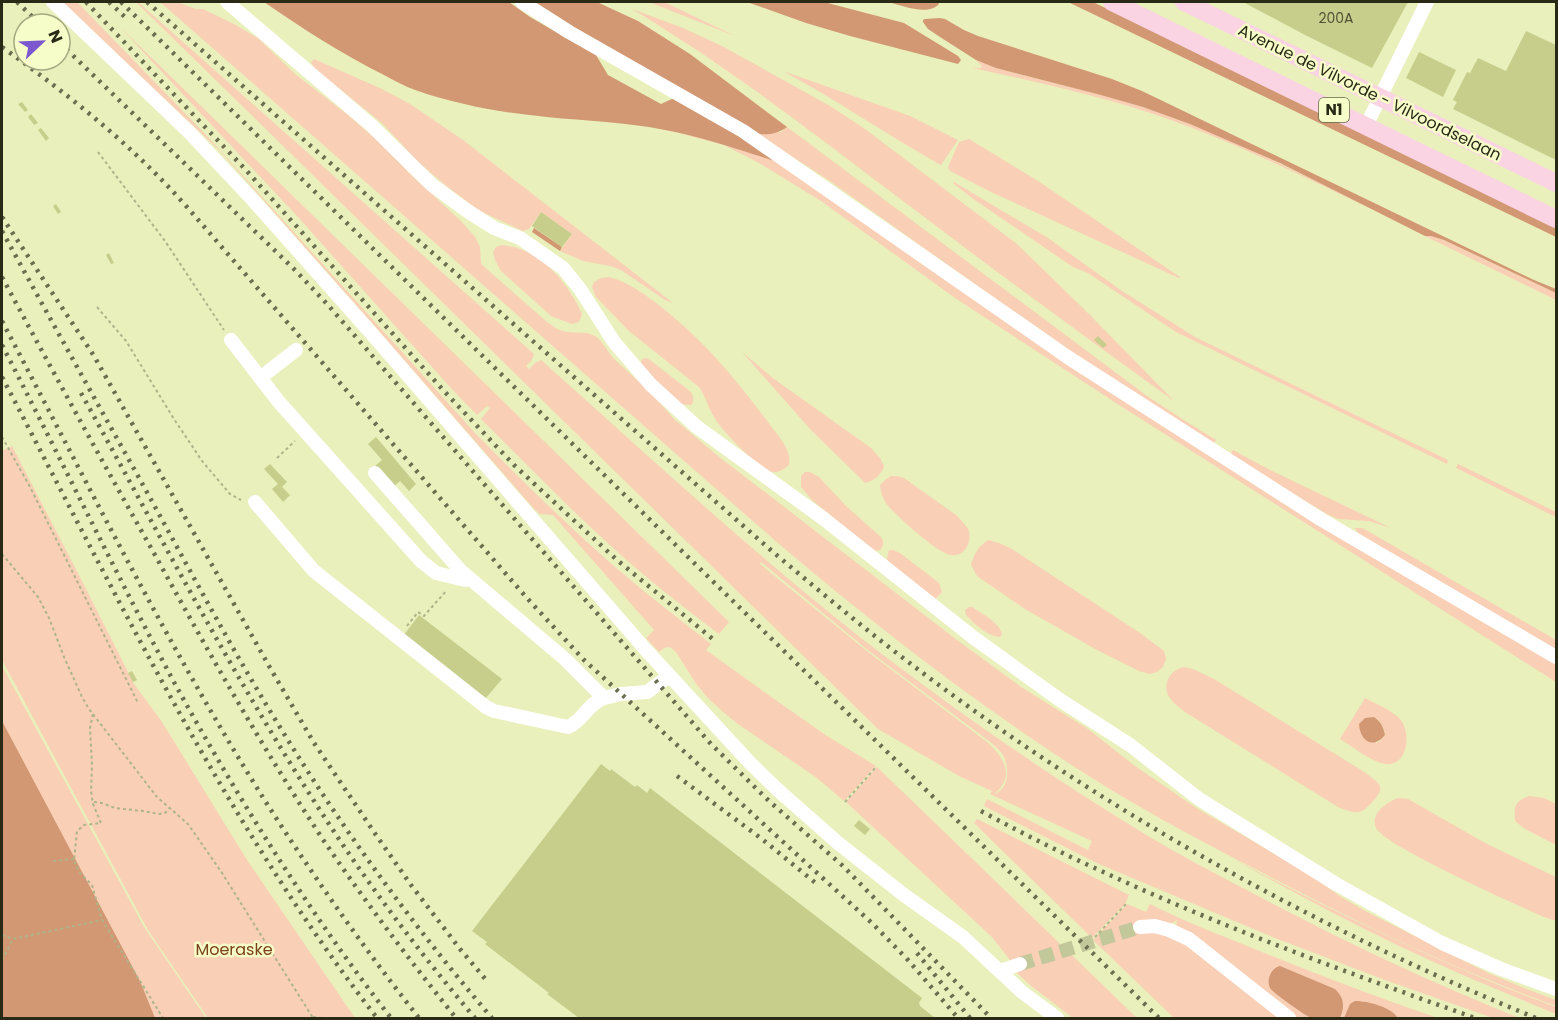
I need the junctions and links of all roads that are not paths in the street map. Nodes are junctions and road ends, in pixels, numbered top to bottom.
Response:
1 (53, 2) edge
2 (226, 2) edge
3 (522, 2) edge
4 (1112, 2) edge
5 (1184, 2) edge
6 (1427, 2) edge
7 (1380, 97) junction
8 (1366, 126) junction
9 (1557, 183) edge
10 (1557, 219) edge
11 (231, 340) road end
12 (296, 350) dead end
13 (260, 378) junction
14 (375, 473) dead end
15 (255, 502) road end
16 (470, 579) junction
17 (1557, 657) edge
18 (669, 676) junction
19 (604, 698) junction
20 (1140, 927) tunnel mouth
21 (1020, 964) tunnel mouth
22 (1000, 971) junction
23 (1557, 989) edge
24 (1057, 1018) edge
25 (1288, 1018) edge

1 - 18 lane
2 - 23 lane
3 - 17 lane
4 - 8 main road, Avenue de Vilvorde - Vilvoordselaan / N1
5 - 7 main road, Avenue de Vilvorde - Vilvoordselaan / N1
6 - 7 lane
7 - 8 lane
7 - 9 main road, Avenue de Vilvorde - Vilvoordselaan / N1
8 - 10 main road, Avenue de Vilvorde - Vilvoordselaan / N1
11 - 13 lane
12 - 13 lane
13 - 16 lane
14 - 16 lane
15 - 19 lane
16 - 19 lane
18 - 19 lane
18 - 22 lane
20 - 25 lane
21 - 22 lane
22 - 24 lane

